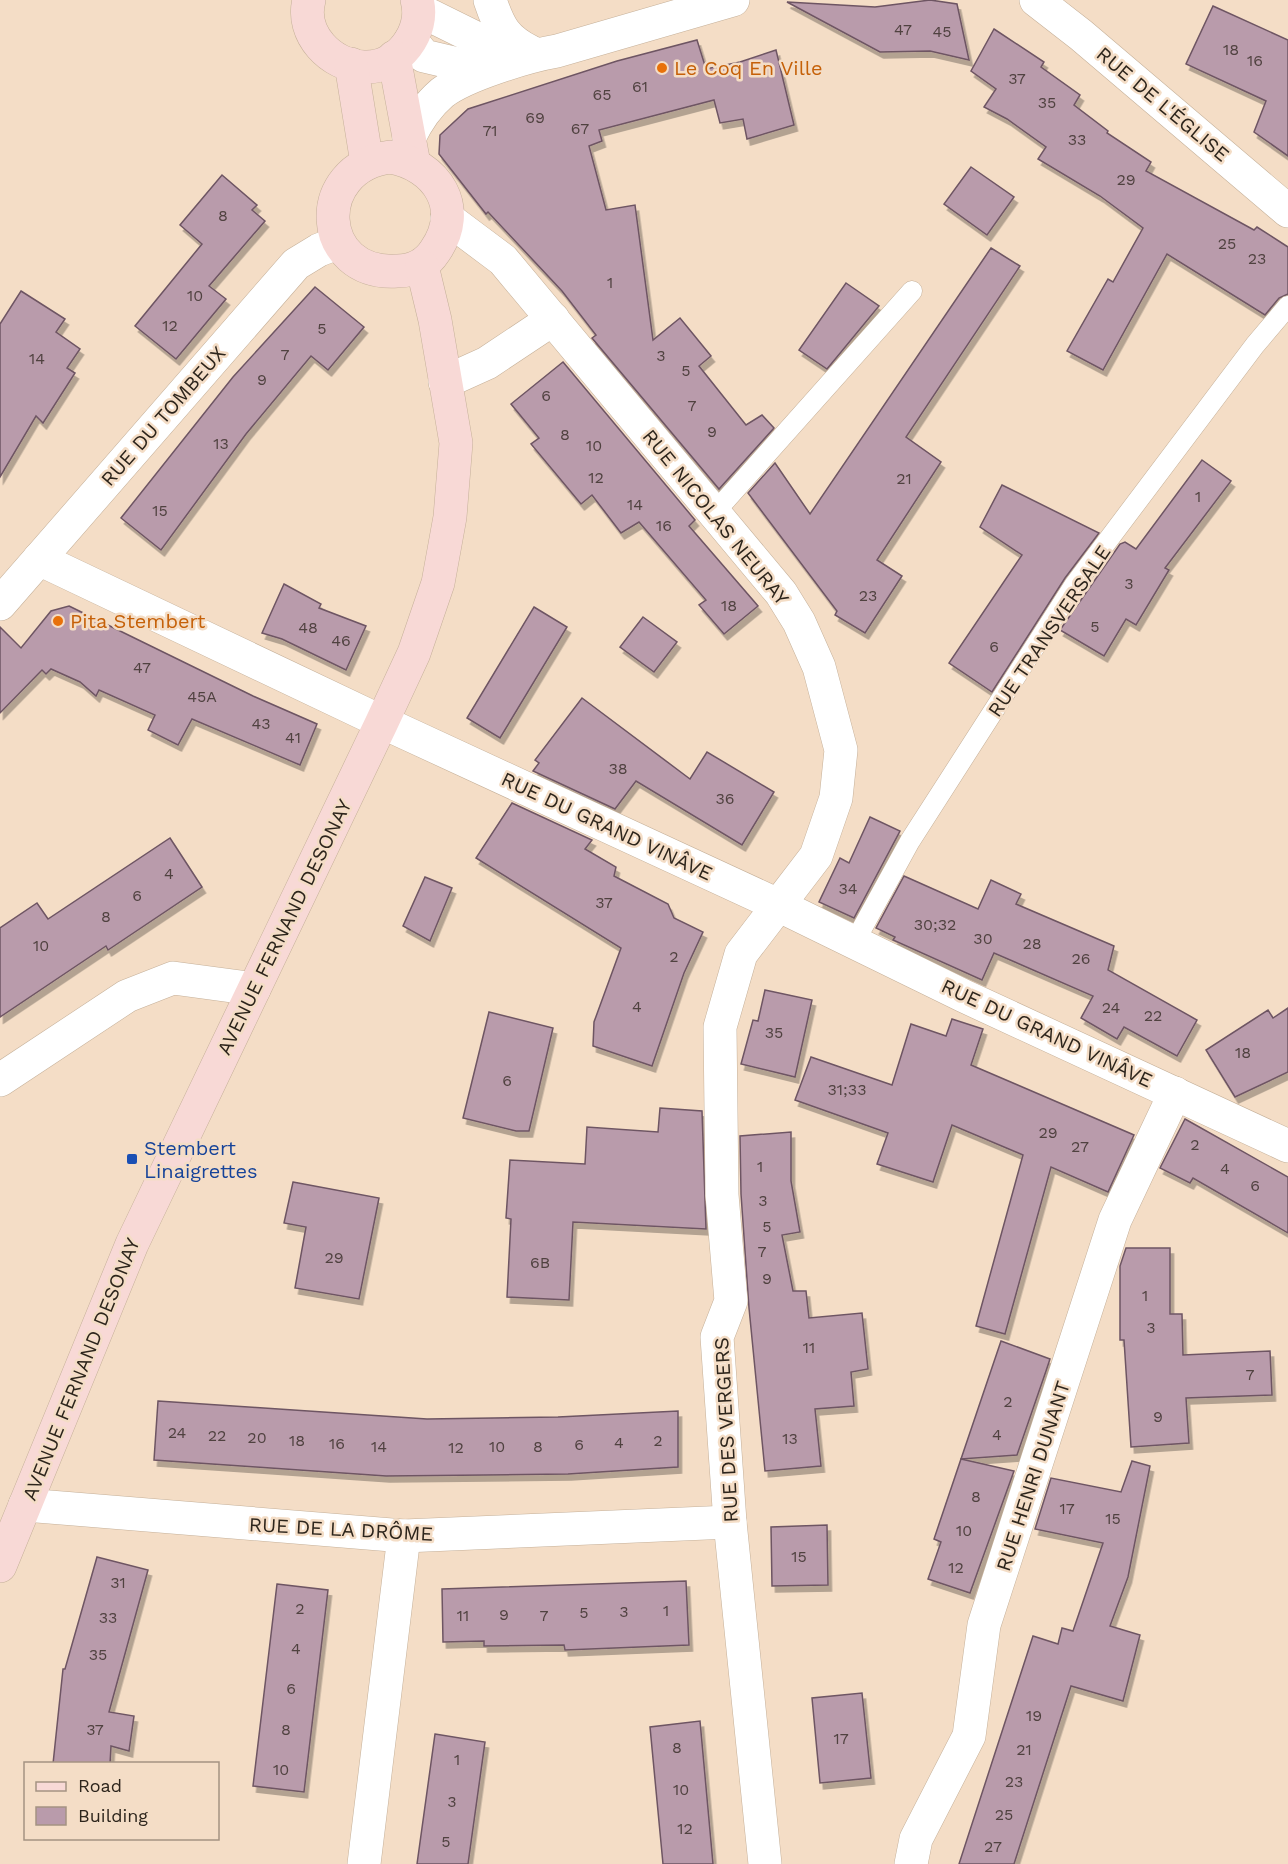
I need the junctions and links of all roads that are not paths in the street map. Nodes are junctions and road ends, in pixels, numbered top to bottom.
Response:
1 (281, 0) edge
2 (490, 0) edge
3 (733, 0) edge
4 (1036, 0) edge
5 (309, 11) edge
6 (417, 21) edge
7 (527, 57) junction
8 (351, 64) junction
9 (412, 151) junction
10 (367, 163) junction
11 (1288, 211) edge
12 (447, 218) junction
13 (337, 243) junction
14 (422, 266) junction
15 (912, 291) dead end
16 (1288, 306) edge
17 (553, 319) junction
18 (445, 382) junction
19 (715, 512) junction
20 (39, 559) junction
21 (5, 590) edge
22 (382, 722) junction
23 (780, 906) junction
24 (854, 943) junction
25 (254, 989) junction
26 (0, 1080) edge
27 (1175, 1093) junction
28 (1288, 1146) edge
29 (25, 1505) junction
30 (730, 1522) junction
31 (404, 1536) junction
32 (0, 1566) edge
33 (364, 1864) edge
34 (765, 1864) edge
35 (911, 1864) edge

1 - 5 main road
2 - 7 street
3 - 7 street
4 - 11 street, RUE DE L'ÉGLISE
5 - 8 main road
6 - 7 street
6 - 8 main road
6 - 9 main road
7 - 9 street
8 - 10 main road
9 - 10 main road
9 - 12 main road
10 - 13 main road
12 - 14 main road
12 - 17 street, RUE NICOLAS NEURAY
13 - 14 main road
13 - 20 street, RUE DU TOMBEUX
14 - 18 main road, AVENUE FERNAND DESONAY
15 - 19 lane
16 - 24 lane, RUE TRANSVERSALE
17 - 18 street
17 - 19 street, RUE NICOLAS NEURAY
18 - 22 main road, AVENUE FERNAND DESONAY
19 - 23 street, RUE NICOLAS NEURAY
20 - 21 street, RUE DU TOMBEUX
20 - 22 street, RUE DU GRAND VINÂVE
22 - 23 street, RUE DU GRAND VINÂVE
22 - 25 main road, AVENUE FERNAND DESONAY
23 - 24 street, RUE DU GRAND VINÂVE
23 - 30 street, RUE DES VERGERS
24 - 27 street, RUE DU GRAND VINÂVE
25 - 26 street
25 - 29 main road, AVENUE FERNAND DESONAY
27 - 28 street, RUE DU GRAND VINÂVE
27 - 35 street, RUE HENRI DUNANT
29 - 31 street, RUE DE LA DRÔME
29 - 32 main road, AVENUE FERNAND DESONAY
30 - 31 street, RUE DE LA DRÔME
30 - 34 street, RUE DES VERGERS
31 - 33 street

